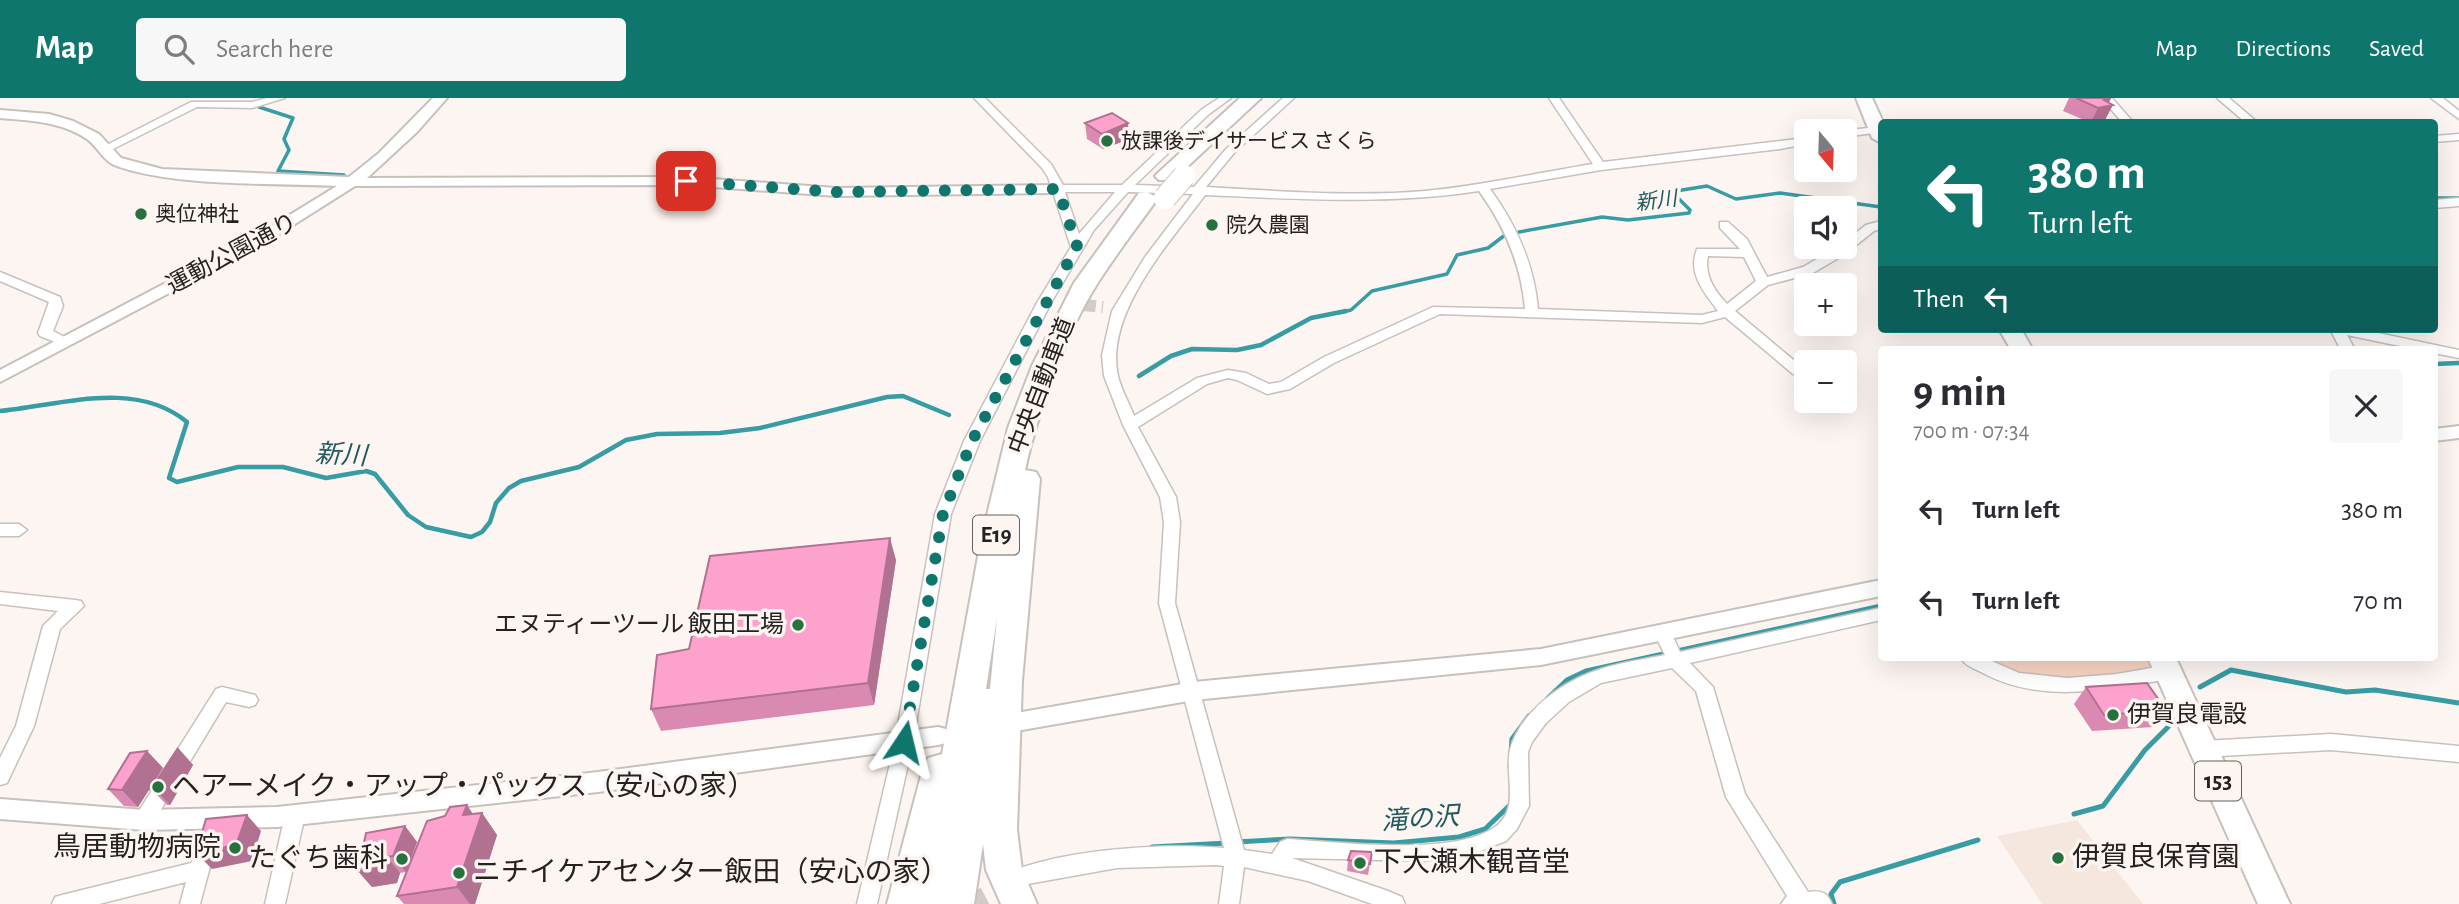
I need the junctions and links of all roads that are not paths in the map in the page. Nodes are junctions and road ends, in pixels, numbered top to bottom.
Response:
1 (281, 98) edge
2 (440, 98) edge
3 (979, 98) edge
4 (1226, 98) edge
5 (1251, 98) edge
6 (1269, 98) edge
7 (1289, 98) edge
8 (1554, 98) edge
9 (1864, 98) edge
10 (2106, 98) edge
11 (2222, 98) edge
12 (2436, 98) edge
13 (0, 114) edge
14 (2459, 116) edge
15 (2125, 119) edge
16 (2247, 119) edge
17 (1878, 132) edge
18 (1857, 134) edge
19 (1878, 134) edge
20 (2459, 137) edge
21 (2438, 139) edge
22 (1794, 143) edge
23 (105, 149) junction
24 (1600, 166) junction
25 (355, 182) junction
26 (1481, 186) junction
27 (1157, 187) junction
28 (1058, 189) junction
29 (1200, 193) junction
30 (2459, 202) edge
31 (2438, 204) edge
32 (1724, 225) dead end
33 (1878, 227) edge
34 (1077, 246) junction
35 (1747, 253) junction
36 (0, 276) edge
37 (1763, 282) junction
38 (1045, 301) junction
39 (1066, 303) tunnel mouth
40 (1726, 311) junction
41 (1532, 312) junction
42 (2357, 333) edge
43 (65, 341) junction
44 (2420, 346) edge
45 (2438, 350) edge
46 (2459, 354) edge
47 (1794, 368) edge
48 (0, 377) edge
49 (1130, 425) junction
50 (2459, 432) edge
51 (2438, 435) edge
52 (1026, 479) junction
53 (0, 530) edge
54 (19, 530) dead end
55 (995, 540) junction
56 (1878, 589) edge
57 (0, 598) edge
58 (1878, 614) edge
59 (1670, 648) junction
60 (1978, 661) edge
61 (2165, 665) edge
62 (1194, 691) junction
63 (248, 700) dead end
64 (1016, 722) dead end
65 (938, 736) dead end
66 (904, 742) junction
67 (2203, 748) junction
68 (2459, 754) edge
69 (0, 777) edge
70 (447, 798) junction
71 (0, 809) edge
72 (295, 815) junction
73 (144, 820) junction
74 (213, 820) junction
75 (438, 824) edge
76 (1233, 847) junction
77 (1277, 864) junction
78 (199, 870) junction
79 (1021, 890) edge
80 (120, 897) edge
81 (1805, 903) edge
82 (62, 904) edge
83 (190, 904) edge
84 (275, 904) edge
85 (867, 904) edge
86 (905, 904) edge
87 (933, 904) edge
88 (956, 904) edge
89 (1229, 904) edge
90 (1395, 904) edge
91 (2274, 904) edge

1 - 23 street
2 - 25 street, 運動公園通り
3 - 28 street
4 - 27 street
5 - 27 highway, 中央自動車道 / E19
6 - 27 highway, 中央自動車道 / E19
7 - 29 street
8 - 24 street
9 - 17 highway
10 - 15 street
11 - 16 street
12 - 14 street
13 - 23 street
18 - 19 street
20 - 21 street
22 - 24 street
23 - 25 street
24 - 26 street
25 - 28 street
25 - 43 street, 運動公園通り
26 - 29 street
26 - 41 street
27 - 28 street
27 - 29 street
27 - 34 street
27 - 52 highway, 中央自動車道 / E19
27 - 55 highway, 中央自動車道 / E19
28 - 34 street
29 - 49 street
30 - 31 street
32 - 35 street
33 - 37 street
34 - 38 street
35 - 37 street
35 - 40 street
36 - 43 street
37 - 40 street
38 - 39 street
38 - 66 street
40 - 41 street
40 - 47 street
41 - 49 street
42 - 44 street
43 - 48 street, 運動公園通り
45 - 46 street
49 - 62 street
50 - 51 street
52 - 79 highway
52 - 88 highway, 中央自動車道 / E19
53 - 54 street
55 - 86 highway
55 - 87 highway, 中央自動車道 / E19
56 - 59 street
57 - 69 street
58 - 59 street
59 - 62 street
59 - 77 street
59 - 81 street
60 - 61 street
61 - 67 highway, 153
62 - 64 street
62 - 76 street
63 - 73 street
65 - 66 street
66 - 70 street
66 - 85 street
67 - 68 street
67 - 91 highway, 153
70 - 72 street
70 - 75 street
71 - 73 street
72 - 74 street
72 - 84 street
73 - 74 street
74 - 78 street
76 - 77 street
76 - 79 street
76 - 89 street
77 - 90 street
78 - 80 street
78 - 83 street
80 - 82 street

